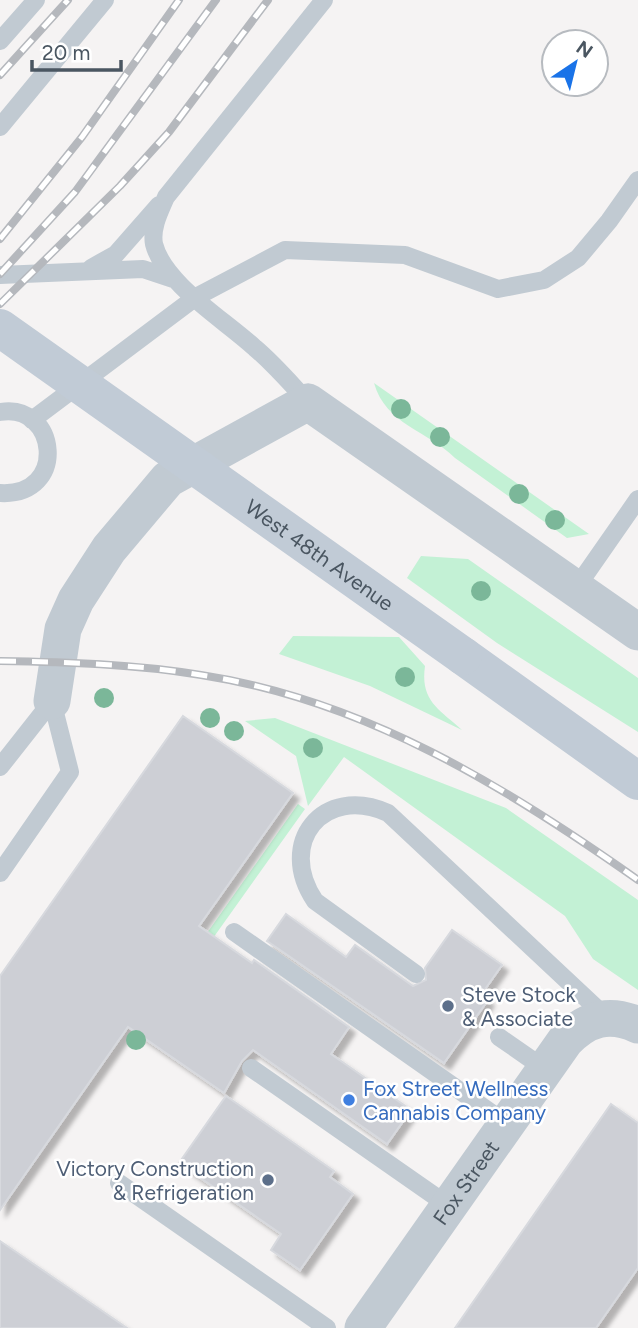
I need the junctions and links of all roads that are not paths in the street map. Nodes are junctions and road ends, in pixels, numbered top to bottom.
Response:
1 (36, 0) edge
2 (105, 0) edge
3 (324, 0) edge
4 (0, 41) edge
5 (0, 127) edge
6 (638, 180) edge
7 (166, 197) junction
8 (86, 270) junction
9 (0, 275) edge
10 (179, 283) junction
11 (196, 297) junction
12 (0, 328) edge
13 (309, 402) junction
14 (0, 412) edge
15 (32, 420) junction
16 (0, 493) edge
17 (638, 499) edge
18 (576, 588) junction
19 (638, 632) edge
20 (52, 701) junction
21 (0, 741) edge
22 (20, 742) junction
23 (0, 767) edge
24 (638, 781) edge
25 (0, 873) edge
26 (234, 932) dead end
27 (416, 974) dead end
28 (621, 1021) edge
29 (499, 1037) dead end
30 (251, 1068) dead end
31 (545, 1069) junction
32 (507, 1124) junction
33 (119, 1182) dead end
34 (449, 1206) junction
35 (327, 1328) edge
36 (363, 1328) edge

1 - 4 lane
2 - 5 lane
3 - 7 lane
6 - 11 lane
7 - 8 lane
7 - 10 lane
8 - 9 lane
8 - 10 lane
10 - 11 lane
11 - 13 lane
11 - 15 lane
12 - 24 street, West 48th Avenue, bridge
13 - 18 street
13 - 20 street
14 - 15 lane
15 - 16 lane
17 - 18 lane
18 - 19 street
20 - 22 lane
20 - 25 lane
21 - 22 lane
22 - 23 lane
26 - 32 lane
27 - 28 lane
28 - 31 street, Fox Street
29 - 31 lane
30 - 34 lane
31 - 32 street, Fox Street
32 - 34 street, Fox Street
33 - 35 lane
34 - 36 street, Fox Street

